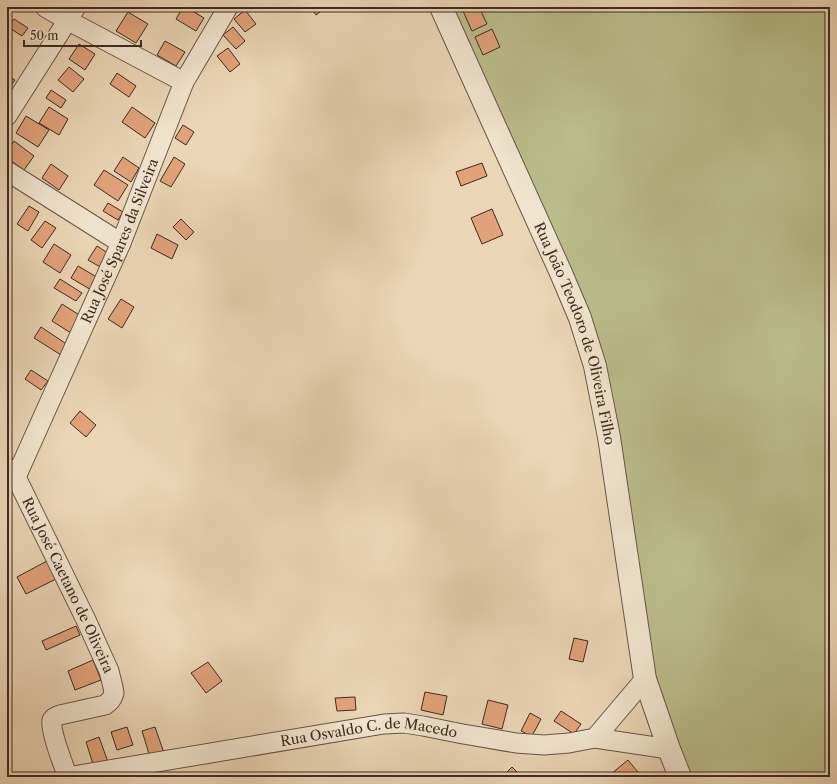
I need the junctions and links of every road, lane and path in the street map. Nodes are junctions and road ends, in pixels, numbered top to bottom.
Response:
1 (45, 7) edge
2 (228, 7) edge
3 (442, 7) edge
4 (72, 14) edge
5 (184, 82) junction
6 (7, 116) edge
7 (7, 171) edge
8 (121, 243) junction
9 (12, 472) edge
10 (645, 679) junction
11 (595, 738) junction
12 (669, 749) junction
13 (67, 777) edge
14 (680, 777) edge

1 - 4 street
2 - 5 street, Rua José Spares da Silveira
3 - 10 street, Rua João Teodoro de Oliveira Filho
4 - 5 street
4 - 6 street
5 - 8 street, Rua José Spares da Silveira
7 - 8 street
8 - 9 street, Rua José Spares da Silveira
9 - 13 street, Rua José Caetano de Oliveira
10 - 11 street
10 - 12 street, Rua João Teodoro de Oliveira Filho
11 - 12 street, Rua Osvaldo C. de Macedo
11 - 13 street, Rua Osvaldo C. de Macedo
12 - 14 street, Rua João Teodoro de Oliveira Filho

